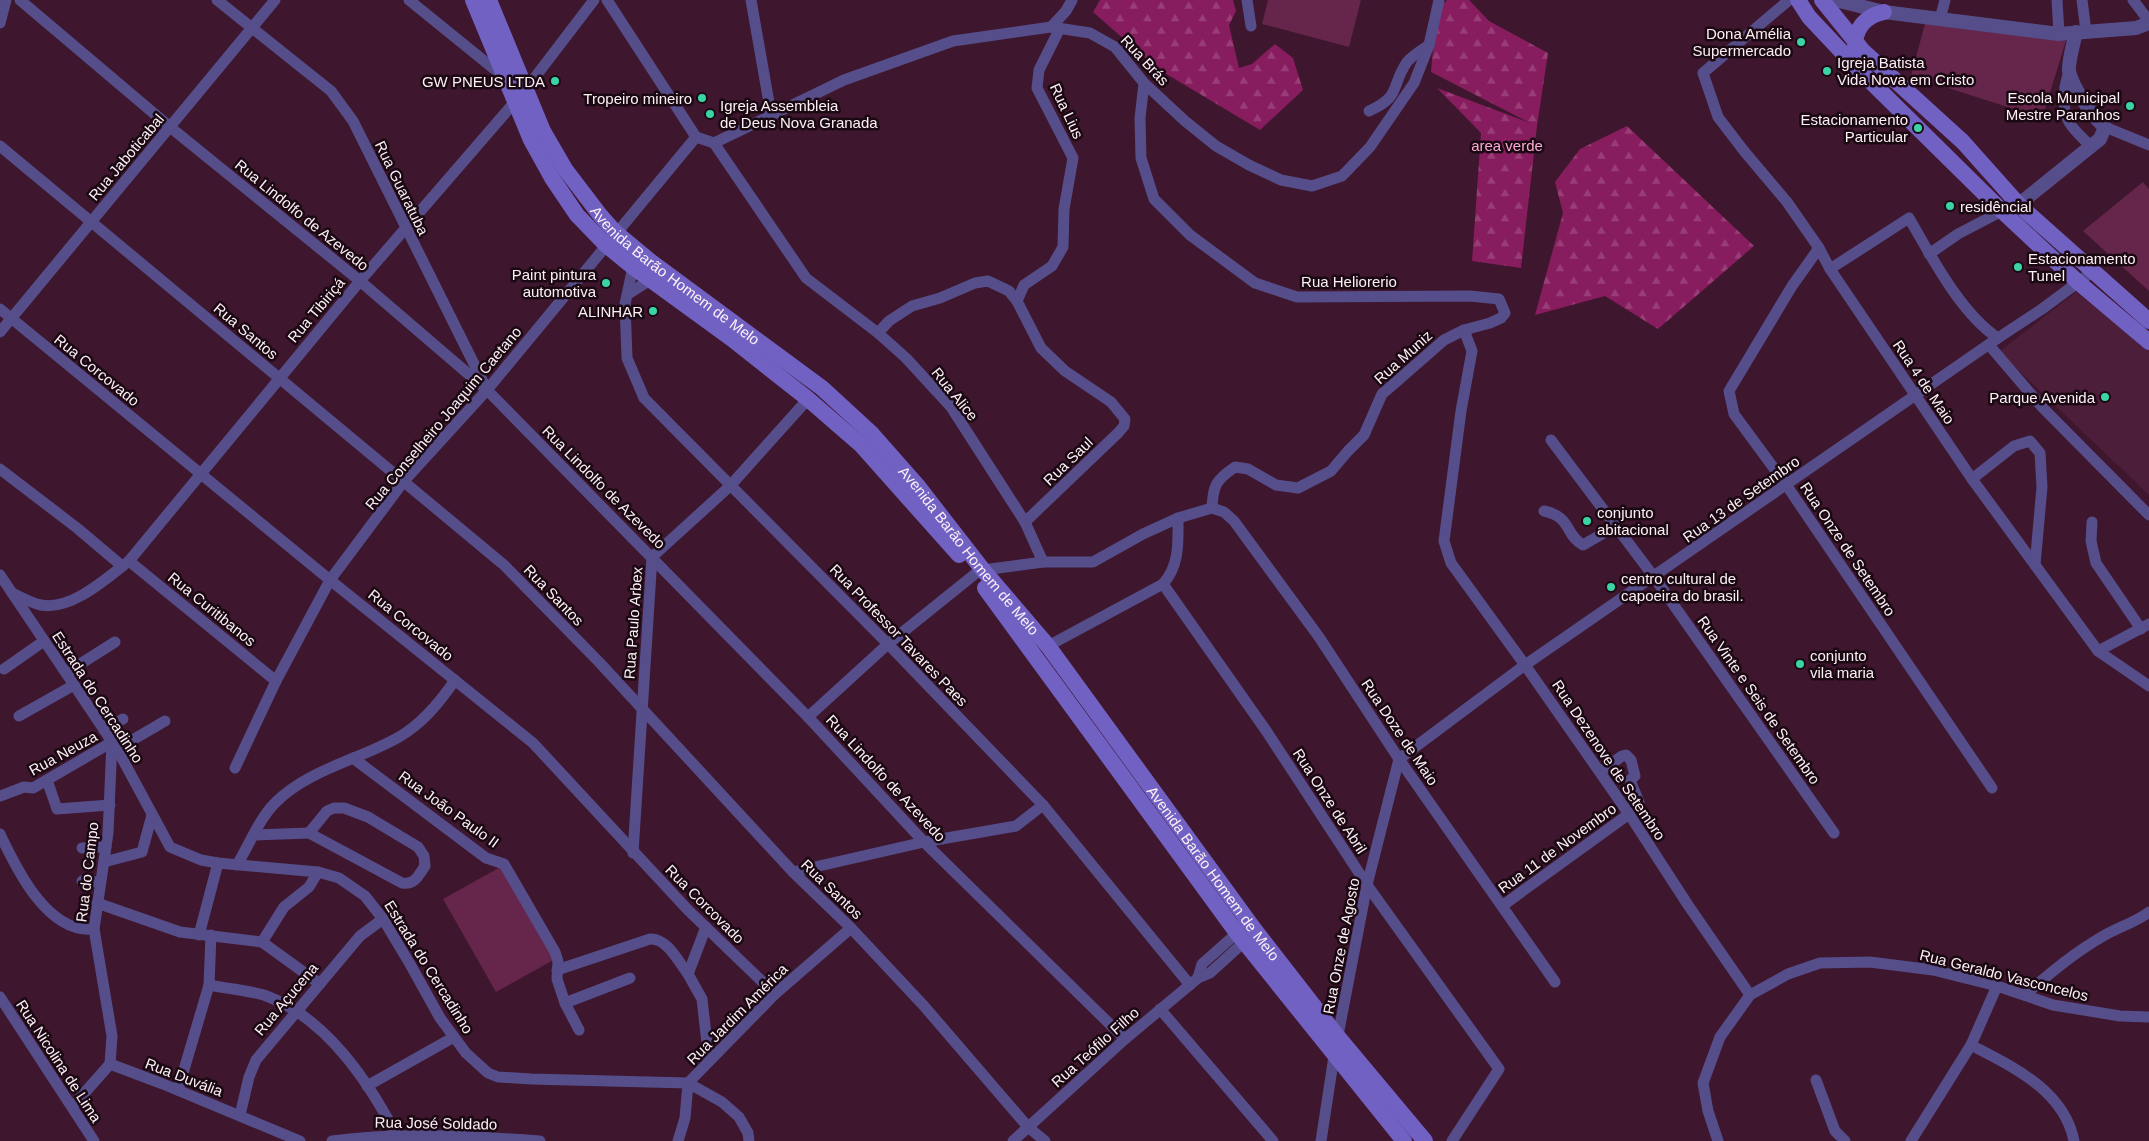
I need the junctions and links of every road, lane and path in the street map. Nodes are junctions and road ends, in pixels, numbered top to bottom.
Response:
1 (6, 0) edge
2 (20, 0) edge
3 (217, 0) edge
4 (275, 0) edge
5 (409, 0) edge
6 (473, 0) edge
7 (489, 0) edge
8 (594, 0) edge
9 (607, 0) edge
10 (751, 0) edge
11 (1072, 0) edge
12 (1247, 0) edge
13 (1439, 0) edge
14 (1789, 0) edge
15 (1798, 0) edge
16 (1822, 0) edge
17 (1835, 0) edge
18 (1945, 0) edge
19 (2057, 0) edge
20 (2082, 0) edge
21 (2133, 0) edge
22 (1884, 12) junction
23 (1940, 19) junction
24 (0, 23) edge
25 (1251, 26) dead end
26 (2146, 26) edge
27 (1055, 28) junction
28 (252, 29) junction
29 (2081, 31) junction
30 (2059, 34) junction
31 (1855, 42) junction
32 (1429, 45) junction
33 (1857, 68) junction
34 (2069, 71) junction
35 (504, 77) junction
36 (1144, 83) junction
37 (526, 89) junction
38 (514, 101) junction
39 (1369, 111) dead end
40 (771, 114) junction
41 (170, 127) junction
42 (2105, 127) junction
43 (696, 137) junction
44 (714, 143) junction
45 (2149, 145) edge
46 (0, 146) edge
47 (2091, 147) junction
48 (2020, 206) junction
49 (2002, 212) junction
50 (92, 222) junction
51 (405, 228) junction
52 (611, 239) junction
53 (1819, 248) junction
54 (1929, 254) junction
55 (633, 267) junction
56 (1830, 269) junction
57 (2092, 272) junction
58 (650, 280) junction
59 (360, 281) junction
60 (2079, 283) junction
61 (628, 294) junction
62 (1017, 300) junction
63 (0, 309) edge
64 (1505, 313) joint
65 (11, 318) junction
66 (2149, 321) edge
67 (1464, 330) junction
68 (0, 332) edge
69 (878, 333) junction
70 (1993, 341) junction
71 (2149, 342) edge
72 (279, 378) junction
73 (487, 390) junction
74 (1916, 396) junction
75 (808, 399) junction
76 (1551, 440) dead end
77 (0, 469) edge
78 (200, 474) junction
79 (1972, 479) junction
80 (404, 481) junction
81 (730, 486) junction
82 (1787, 486) junction
83 (1212, 508) junction
84 (1544, 512) dead end
85 (2149, 515) edge
86 (1178, 518) junction
87 (1026, 522) junction
88 (2092, 522) dead end
89 (1616, 526) junction
90 (652, 557) junction
91 (1043, 562) junction
92 (125, 564) junction
93 (2035, 565) junction
94 (979, 572) junction
95 (0, 575) edge
96 (1654, 577) junction
97 (330, 580) junction
98 (1163, 584) junction
99 (12, 593) junction
100 (2145, 626) edge
101 (44, 641) junction
102 (115, 642) dead end
103 (888, 644) junction
104 (1048, 646) junction
105 (2098, 651) junction
106 (1525, 665) junction
107 (4, 669) dead end
108 (66, 673) junction
109 (455, 680) junction
110 (276, 681) junction
111 (74, 685) junction
112 (2149, 686) edge
113 (642, 709) junction
114 (19, 716) dead end
115 (808, 717) junction
116 (124, 719) dead end
117 (165, 721) dead end
118 (104, 730) junction
119 (115, 746) junction
120 (353, 758) junction
121 (1398, 759) junction
122 (235, 768) dead end
123 (1600, 772) junction
124 (47, 780) junction
125 (1992, 788) dead end
126 (0, 796) edge
127 (1640, 802) dead end
128 (110, 805) junction
129 (1043, 805) junction
130 (1629, 814) junction
131 (152, 815) junction
132 (309, 833) junction
133 (1834, 833) dead end
134 (0, 834) edge
135 (254, 836) junction
136 (924, 842) junction
137 (106, 847) junction
138 (82, 848) dead end
139 (634, 853) junction
140 (104, 862) junction
141 (218, 863) junction
142 (237, 865) junction
143 (318, 872) junction
144 (793, 872) junction
145 (82, 881) dead end
146 (100, 882) junction
147 (1367, 885) junction
148 (97, 903) junction
149 (1502, 906) junction
150 (2149, 912) edge
151 (1243, 915) junction
152 (383, 919) junction
153 (706, 927) junction
154 (851, 928) junction
155 (94, 929) junction
156 (205, 935) junction
157 (1241, 937) junction
158 (262, 942) junction
159 (557, 970) junction
160 (688, 974) junction
161 (630, 978) dead end
162 (1194, 981) junction
163 (1554, 982) dead end
164 (320, 984) junction
165 (209, 985) junction
166 (1997, 986) junction
167 (776, 994) junction
168 (1750, 995) junction
169 (2025, 995) junction
170 (0, 997) edge
171 (565, 1003) junction
172 (1160, 1009) junction
173 (297, 1012) junction
174 (2149, 1017) edge
175 (579, 1030) dead end
176 (454, 1036) junction
177 (1338, 1037) junction
178 (1125, 1039) junction
179 (1971, 1045) junction
180 (1334, 1056) junction
181 (710, 1061) junction
182 (110, 1064) junction
183 (1816, 1080) dead end
184 (688, 1083) junction
185 (367, 1086) junction
186 (178, 1090) junction
187 (72, 1107) junction
188 (240, 1116) junction
189 (1028, 1127) junction
190 (397, 1136) junction
191 (94, 1141) edge
192 (300, 1141) edge
193 (332, 1141) edge
194 (540, 1141) edge
195 (678, 1141) edge
196 (749, 1141) edge
197 (1013, 1141) edge
198 (1045, 1141) edge
199 (1273, 1141) edge
200 (1321, 1141) edge
201 (1404, 1141) edge
202 (1425, 1141) edge
203 (1452, 1141) edge
204 (1718, 1141) edge
205 (1845, 1141) edge
206 (1912, 1141) edge
207 (2074, 1141) edge

1 - 24 street
2 - 41 street, Rua Lindolfo de Azevedo
3 - 28 street, Rua Guaratuba
4 - 28 street, Rua Jaboticabal
5 - 35 street
6 - 35 main road, Avenida Barão Homem de Melo
7 - 37 main road, Avenida Barão Homem de Melo
8 - 37 street, Rua Tibiriçá
9 - 43 street
10 - 40 street
11 - 27 street, Rua Lius
12 - 25 street
13 - 32 street, Rua Brás
14 - 53 street, Rua 4 de Maio
15 - 33 main road
16 - 31 main road
17 - 22 street
18 - 23 street
19 - 30 street
20 - 29 street
21 - 26 street
22 - 23 street
22 - 31 main road
23 - 30 street
26 - 29 street
27 - 36 street, Rua Brás
27 - 40 street, Rua Brás
27 - 62 street, Rua Lius
28 - 41 street, Rua Jaboticabal
28 - 51 street, Rua Guaratuba
29 - 30 street
29 - 34 street
31 - 33 main road
31 - 48 main road
32 - 36 street, Rua Brás
32 - 39 street
33 - 49 main road
34 - 42 street
34 - 47 street
35 - 38 main road, Avenida Barão Homem de Melo
36 - 64 street, Rua Heliorerio
37 - 38 street, Rua Tibiriçá
37 - 52 main road, Avenida Barão Homem de Melo
38 - 51 street, Rua Tibiriçá
38 - 52 main road, Avenida Barão Homem de Melo
40 - 44 street, Rua Brás
41 - 50 street, Rua Jaboticabal
41 - 59 street, Rua Lindolfo de Azevedo
42 - 45 street
42 - 47 street
43 - 44 street
43 - 52 street, Rua Conselheiro Joaquim Caetano
44 - 69 street, Rua Alice
46 - 50 street, Rua Santos
47 - 48 street
48 - 49 street
48 - 57 main road
49 - 54 street
49 - 60 main road
50 - 65 street, Rua Jaboticabal
50 - 72 street, Rua Santos
51 - 59 street, Rua Tibiriçá
51 - 73 street, Rua Guaratuba
52 - 55 main road, Avenida Barão Homem de Melo
52 - 73 street, Rua Conselheiro Joaquim Caetano
52 - 94 main road, Avenida Barão Homem de Melo
53 - 56 street, Rua 4 de Maio
53 - 82 street, Rua Onze de Setembro
54 - 56 street
54 - 70 street
55 - 58 main road, Avenida Barão Homem de Melo
55 - 61 street, Rua Professor Tavares Paes
56 - 74 street, Rua 4 de Maio
57 - 60 street, Rua 13 de Setembro
57 - 66 main road
58 - 61 street
58 - 75 main road, Avenida Barão Homem de Melo
59 - 72 street, Rua Tibiriçá
59 - 73 street, Rua Lindolfo de Azevedo
60 - 70 street, Rua 13 de Setembro
60 - 71 main road
61 - 81 street, Rua Professor Tavares Paes
62 - 69 street
62 - 87 street, Rua Saul
63 - 65 street, Rua Corcovado
64 - 67 street, Rua Muniz
65 - 68 street, Rua Jaboticabal
65 - 78 street, Rua Corcovado
67 - 83 street, Rua Muniz
67 - 106 street, Rua Dezenove de Setembro
69 - 87 street, Rua Alice
70 - 74 street, Rua 13 de Setembro
70 - 85 street
72 - 78 street, Rua Tibiriçá
72 - 80 street, Rua Santos
73 - 80 street, Rua Conselheiro Joaquim Caetano
73 - 90 street, Rua Lindolfo de Azevedo
74 - 79 street, Rua 4 de Maio
74 - 82 street, Rua 13 de Setembro
75 - 81 street, Rua Paulo Arbex
75 - 94 main road, Avenida Barão Homem de Melo
76 - 89 street, Rua Vinte e Seis de Setembro
77 - 92 street, Rua Curitibanos
78 - 92 street, Rua Tibiriçá
78 - 97 street, Rua Corcovado
79 - 93 street, Rua 4 de Maio
79 - 93 street
80 - 97 street, Rua Conselheiro Joaquim Caetano
80 - 113 street, Rua Santos
81 - 90 street, Rua Paulo Arbex
81 - 103 street, Rua Professor Tavares Paes
82 - 96 street, Rua 13 de Setembro
82 - 125 street, Rua Onze de Setembro
83 - 86 street
83 - 121 street, Rua Doze de Maio
84 - 89 street
86 - 91 street
86 - 98 street
87 - 91 street, Rua Alice
88 - 100 street
89 - 96 street, Rua Vinte e Seis de Setembro
90 - 113 street, Rua Paulo Arbex
90 - 115 street, Rua Lindolfo de Azevedo
91 - 94 street
92 - 99 street, Rua Tibiriçá
92 - 110 street, Rua Curitibanos
93 - 105 street, Rua 4 de Maio
94 - 103 street
94 - 104 main road, Avenida Barão Homem de Melo
94 - 157 main road, Avenida Barão Homem de Melo
95 - 99 street, Estrada do Cercadinho
96 - 106 street, Rua 13 de Setembro
96 - 133 street, Rua Vinte e Seis de Setembro
97 - 109 street, Rua Corcovado
97 - 110 street, Rua Conselheiro Joaquim Caetano
98 - 104 street
98 - 147 street, Rua Onze de Abril
99 - 101 street, Estrada do Cercadinho
100 - 105 street
101 - 107 street
101 - 108 street, Estrada do Cercadinho
102 - 108 street
103 - 115 street
103 - 129 street, Rua Professor Tavares Paes
104 - 151 main road, Avenida Barão Homem de Melo
105 - 112 street, Rua 4 de Maio
106 - 121 street, Rua 13 de Setembro
106 - 123 street, Rua Dezenove de Setembro
108 - 111 street, Estrada do Cercadinho
109 - 120 street
109 - 139 street, Rua Corcovado
110 - 122 street, Rua Conselheiro Joaquim Caetano
111 - 114 street
111 - 118 street, Estrada do Cercadinho
113 - 139 street, Rua Paulo Arbex
113 - 144 street, Rua Santos
115 - 136 street, Rua Lindolfo de Azevedo
116 - 118 street
117 - 119 street, Rua Neuza
118 - 119 street, Estrada do Cercadinho
119 - 124 street, Rua Neuza
119 - 128 street, Rua do Campo
119 - 131 street, Estrada do Cercadinho
120 - 135 street
120 - 159 street, Rua João Paulo II
121 - 147 street, Rua Onze de Agosto
121 - 149 street, Rua Doze de Maio
123 - 127 street
123 - 130 street, Rua Dezenove de Setembro
124 - 126 street, Rua Neuza
124 - 128 street
128 - 137 street, Rua do Campo
129 - 136 street
129 - 162 street, Rua Professor Tavares Paes
130 - 149 street, Rua 11 de Novembro
130 - 168 street, Rua Dezenove de Setembro
131 - 140 street
131 - 141 street, Estrada do Cercadinho
132 - 132 street
132 - 135 street
134 - 155 street
135 - 142 street
136 - 144 street
136 - 178 street, Rua Lindolfo de Azevedo
137 - 138 street
137 - 140 street, Rua do Campo
139 - 153 street, Rua Corcovado
140 - 146 street, Rua do Campo
141 - 142 street, Estrada do Cercadinho
141 - 156 street
142 - 143 street, Estrada do Cercadinho
143 - 152 street, Estrada do Cercadinho
143 - 158 street
144 - 154 street, Rua Santos
145 - 146 street
146 - 148 street, Rua do Campo
147 - 177 street, Rua Onze de Agosto
147 - 203 street, Rua Onze de Abril
148 - 155 street, Rua do Campo
148 - 156 street
149 - 163 street, Rua Doze de Maio
150 - 169 street
151 - 157 street
151 - 177 main road, Avenida Barão Homem de Melo
152 - 164 street, Rua Açucena
152 - 176 street, Estrada do Cercadinho
153 - 160 street
153 - 167 street, Rua Corcovado
154 - 167 street, Rua Jardim América
154 - 189 street, Rua Santos
155 - 182 street, Rua do Campo
156 - 158 street
156 - 165 street
157 - 162 street, Rua Teófilo Filho
157 - 180 main road, Avenida Barão Homem de Melo
158 - 164 street
159 - 160 street
159 - 171 street, Rua João Paulo II
160 - 181 street
161 - 171 street
162 - 172 street, Rua Teófilo Filho
164 - 173 street, Rua Açucena
165 - 173 street
165 - 186 street
166 - 168 street, Rua Geraldo Vasconcelos
166 - 169 street, Rua Geraldo Vasconcelos
166 - 179 street
167 - 181 street, Rua Jardim América
168 - 204 street, Rua Geraldo Vasconcelos
169 - 174 street, Rua Geraldo Vasconcelos
170 - 187 street, Rua Nicolina de Lima
171 - 175 street, Rua João Paulo II
172 - 178 street, Rua Teófilo Filho
172 - 199 street
173 - 185 street
173 - 188 street, Rua Açucena
176 - 184 street, Estrada do Cercadinho
176 - 185 street
177 - 180 street, Rua Onze de Agosto
177 - 202 main road, Avenida Barão Homem de Melo
178 - 189 street, Rua Teófilo Filho
179 - 206 street
179 - 207 street
180 - 200 street, Rua Onze de Agosto
180 - 201 main road, Avenida Barão Homem de Melo
181 - 184 street, Rua Jardim América
182 - 186 street, Rua Duvália
182 - 187 street
183 - 205 street
184 - 195 street, Rua Jardim América
184 - 196 street, Estrada do Cercadinho
185 - 190 street
186 - 188 street, Rua Duvália
187 - 191 street, Rua Nicolina de Lima
188 - 192 street, Rua Duvália
189 - 197 street, Rua Teófilo Filho
189 - 198 street, Rua Santos
190 - 193 street, Rua José Soldado
190 - 194 street, Rua José Soldado

